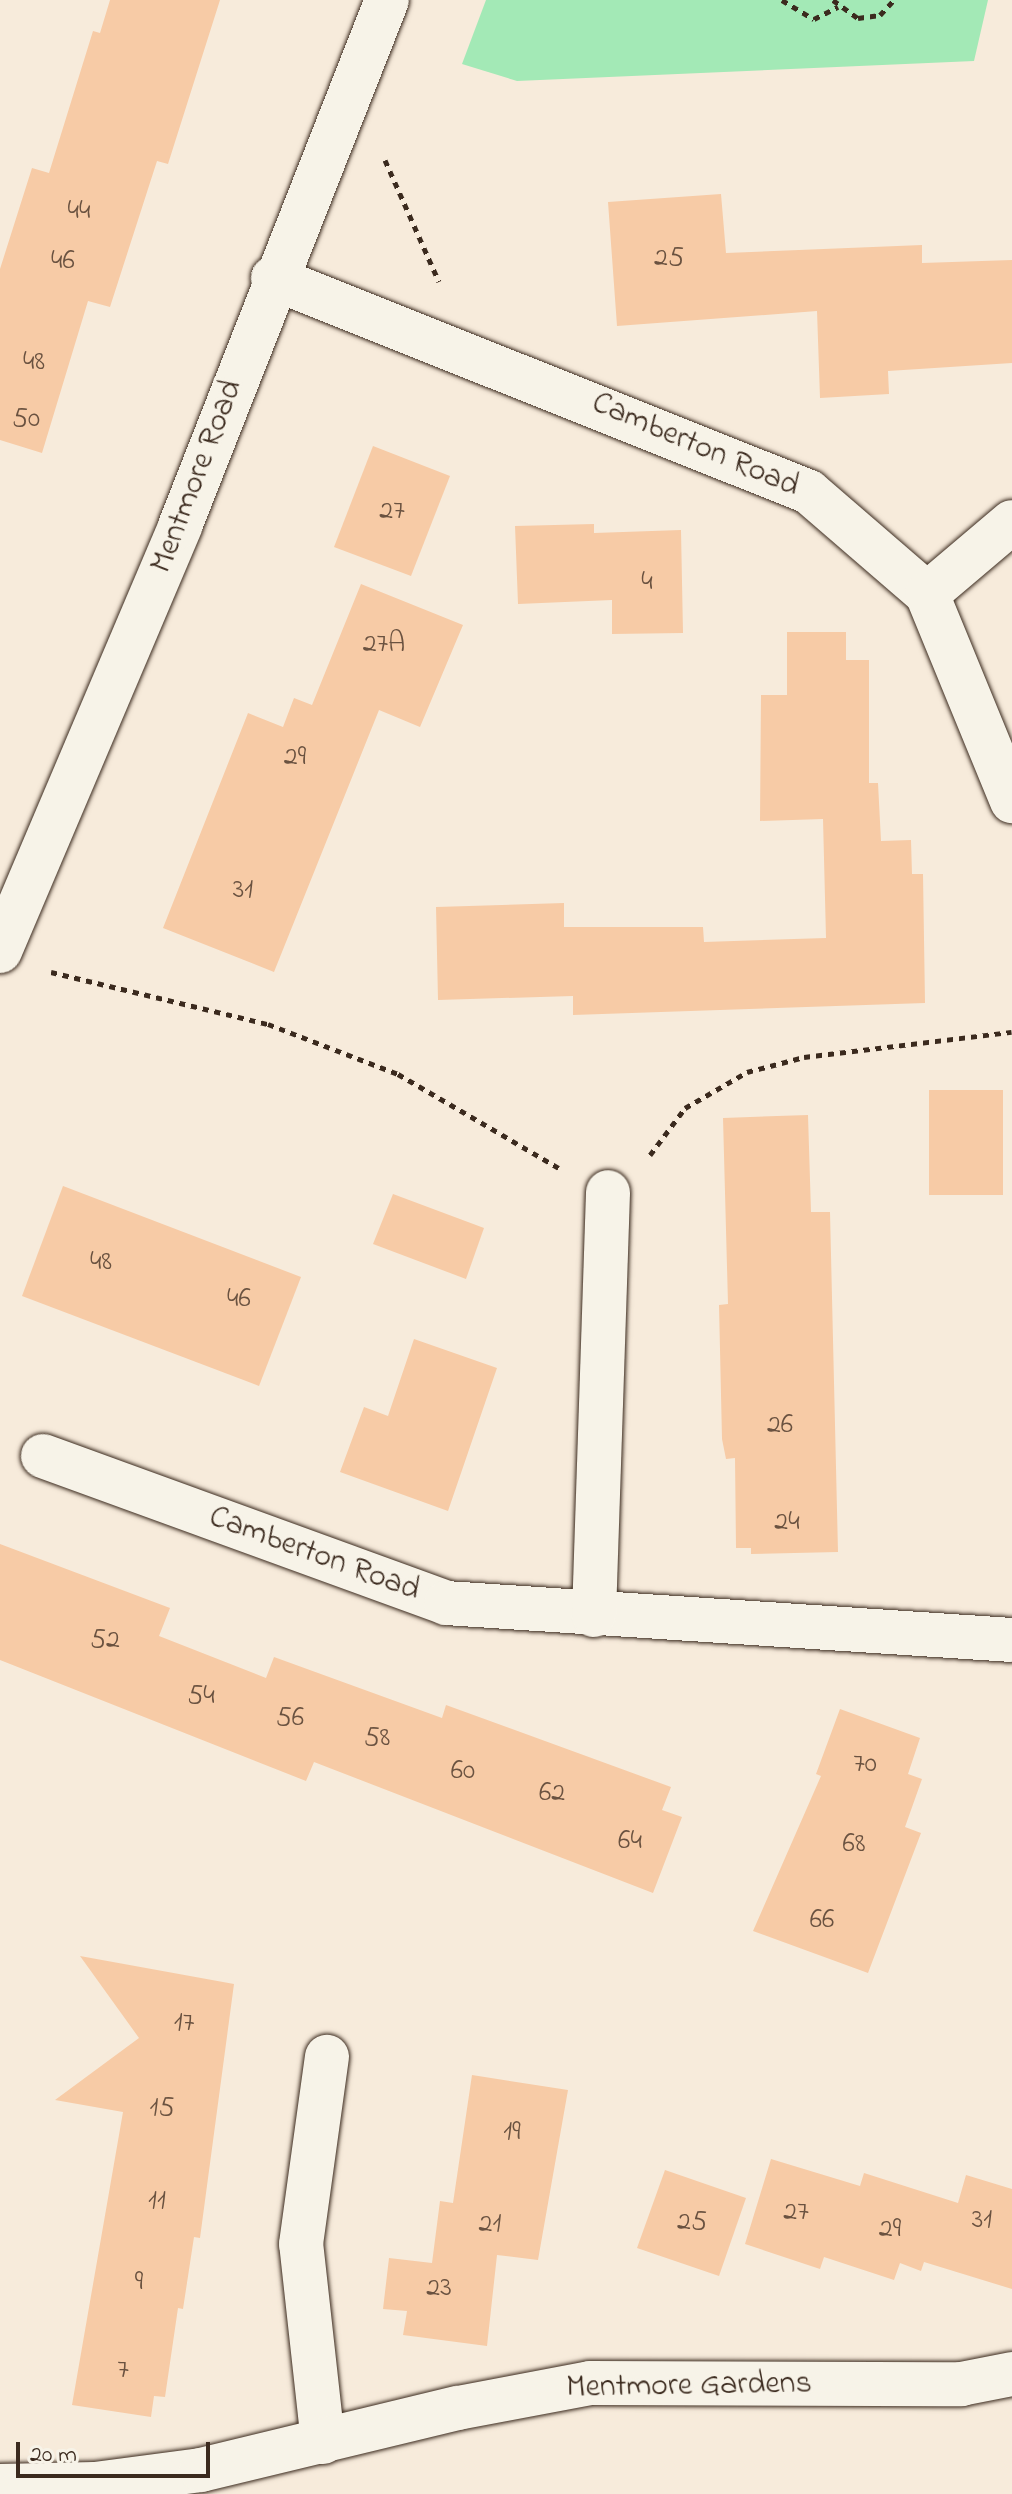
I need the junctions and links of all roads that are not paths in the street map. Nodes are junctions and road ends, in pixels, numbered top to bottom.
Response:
1 (387, 0) edge
2 (273, 278) junction
3 (1012, 522) edge
4 (927, 594) junction
5 (1012, 801) edge
6 (18, 959) edge
7 (608, 1192) road end
8 (43, 1456) dead end
9 (594, 1615) junction
10 (1012, 1640) edge
11 (327, 2057) dead end
12 (1012, 2374) edge
13 (323, 2442) junction
14 (0, 2486) edge

1 - 2 street, Mentmore Road
2 - 4 street, Camberton Road
2 - 6 street, Mentmore Road
3 - 4 street
4 - 5 street, Camberton Road
7 - 9 street
8 - 9 street, Camberton Road
9 - 10 street, Camberton Road
11 - 13 street
12 - 13 street, Mentmore Gardens
13 - 14 street, Mentmore Gardens

